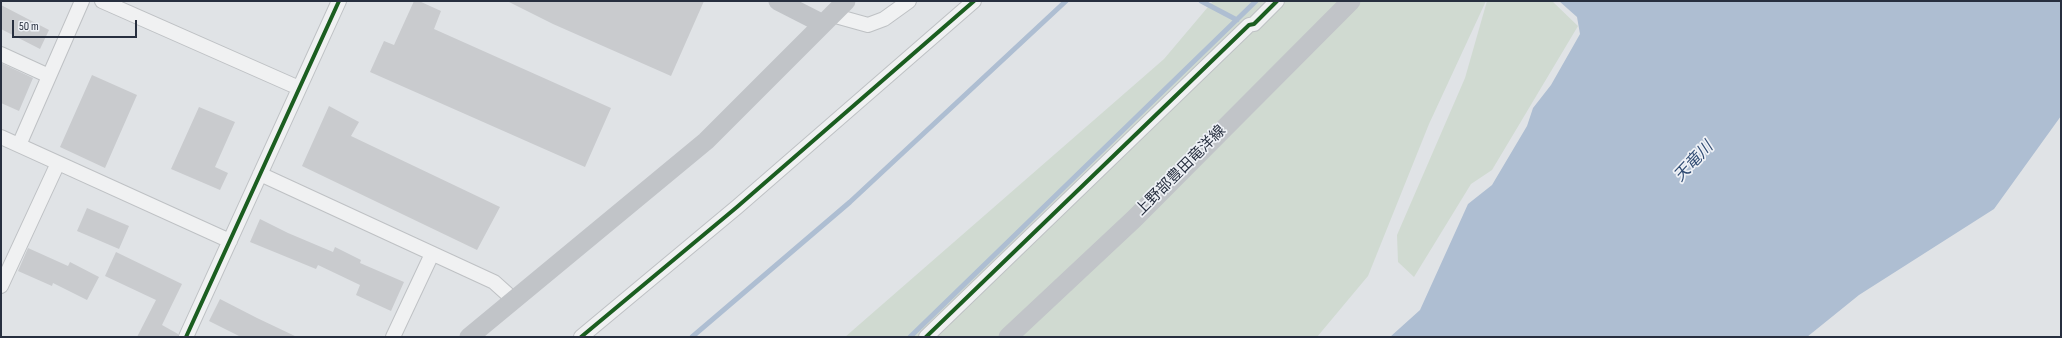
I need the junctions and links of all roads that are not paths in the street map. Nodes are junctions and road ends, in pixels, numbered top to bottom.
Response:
1 (82, 1) edge
2 (102, 1) edge
3 (339, 1) edge
4 (778, 1) edge
5 (846, 1) edge
6 (909, 1) edge
7 (974, 1) edge
8 (1277, 1) edge
9 (1351, 1) edge
10 (827, 20) junction
11 (1, 54) edge
12 (49, 76) junction
13 (299, 88) junction
14 (1, 137) edge
15 (19, 145) junction
16 (58, 163) junction
17 (260, 174) junction
18 (230, 241) junction
19 (432, 254) junction
20 (1, 286) edge
21 (514, 300) junction
22 (186, 337) edge
23 (393, 337) edge
24 (469, 337) edge
25 (581, 337) edge
26 (926, 337) edge
27 (1008, 337) edge

1 - 12 street
2 - 13 street
3 - 13 street
4 - 10 street
5 - 10 street
6 - 10 street
7 - 25 street
8 - 26 street
9 - 27 street, 上野部豊田竜洋線
10 - 21 street
11 - 12 street
12 - 15 street
13 - 17 street
14 - 15 street
15 - 16 street
16 - 18 street
16 - 20 street
17 - 18 street
17 - 19 street
18 - 22 street
19 - 21 street
19 - 23 street
21 - 24 street

